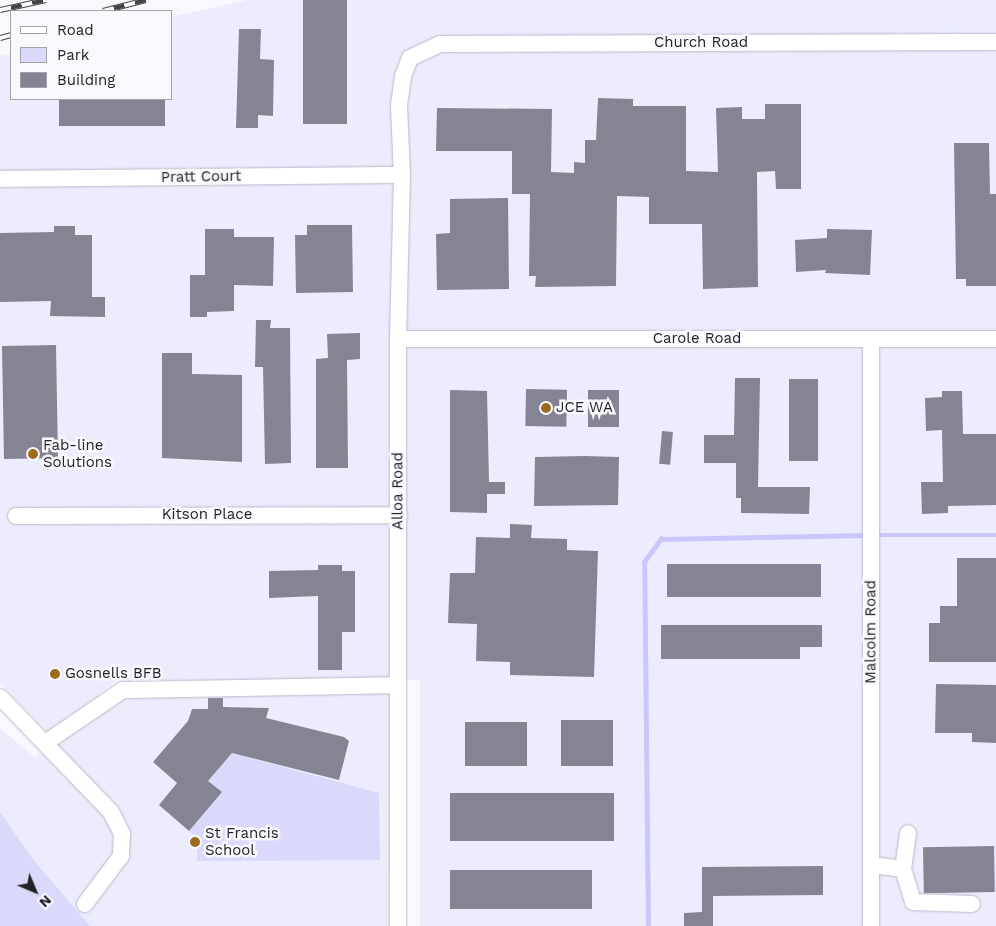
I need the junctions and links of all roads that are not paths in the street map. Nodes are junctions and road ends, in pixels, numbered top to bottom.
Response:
1 (996, 42) edge
2 (410, 58) joint
3 (402, 175) junction
4 (0, 179) edge
5 (398, 339) junction
6 (871, 339) junction
7 (996, 339) edge
8 (399, 515) junction
9 (16, 516) dead end
10 (398, 685) junction
11 (0, 697) edge
12 (45, 743) junction
13 (908, 833) dead end
14 (871, 865) junction
15 (903, 868) junction
16 (85, 904) dead end
17 (972, 904) dead end
18 (398, 926) edge
19 (871, 926) edge

1 - 2 street, Church Road
2 - 3 street, Alloa Road
3 - 4 street, Pratt Court
3 - 5 street, Alloa Road
5 - 6 street, Carole Road
5 - 8 street, Alloa Road
6 - 7 street, Carole Road
6 - 14 street, Malcolm Road
8 - 9 street, Kitson Place
8 - 10 street, Alloa Road
10 - 12 street
10 - 18 street, Alloa Road
11 - 12 street
12 - 16 street
13 - 15 street
14 - 15 street
14 - 19 street, Malcolm Road
15 - 17 street

